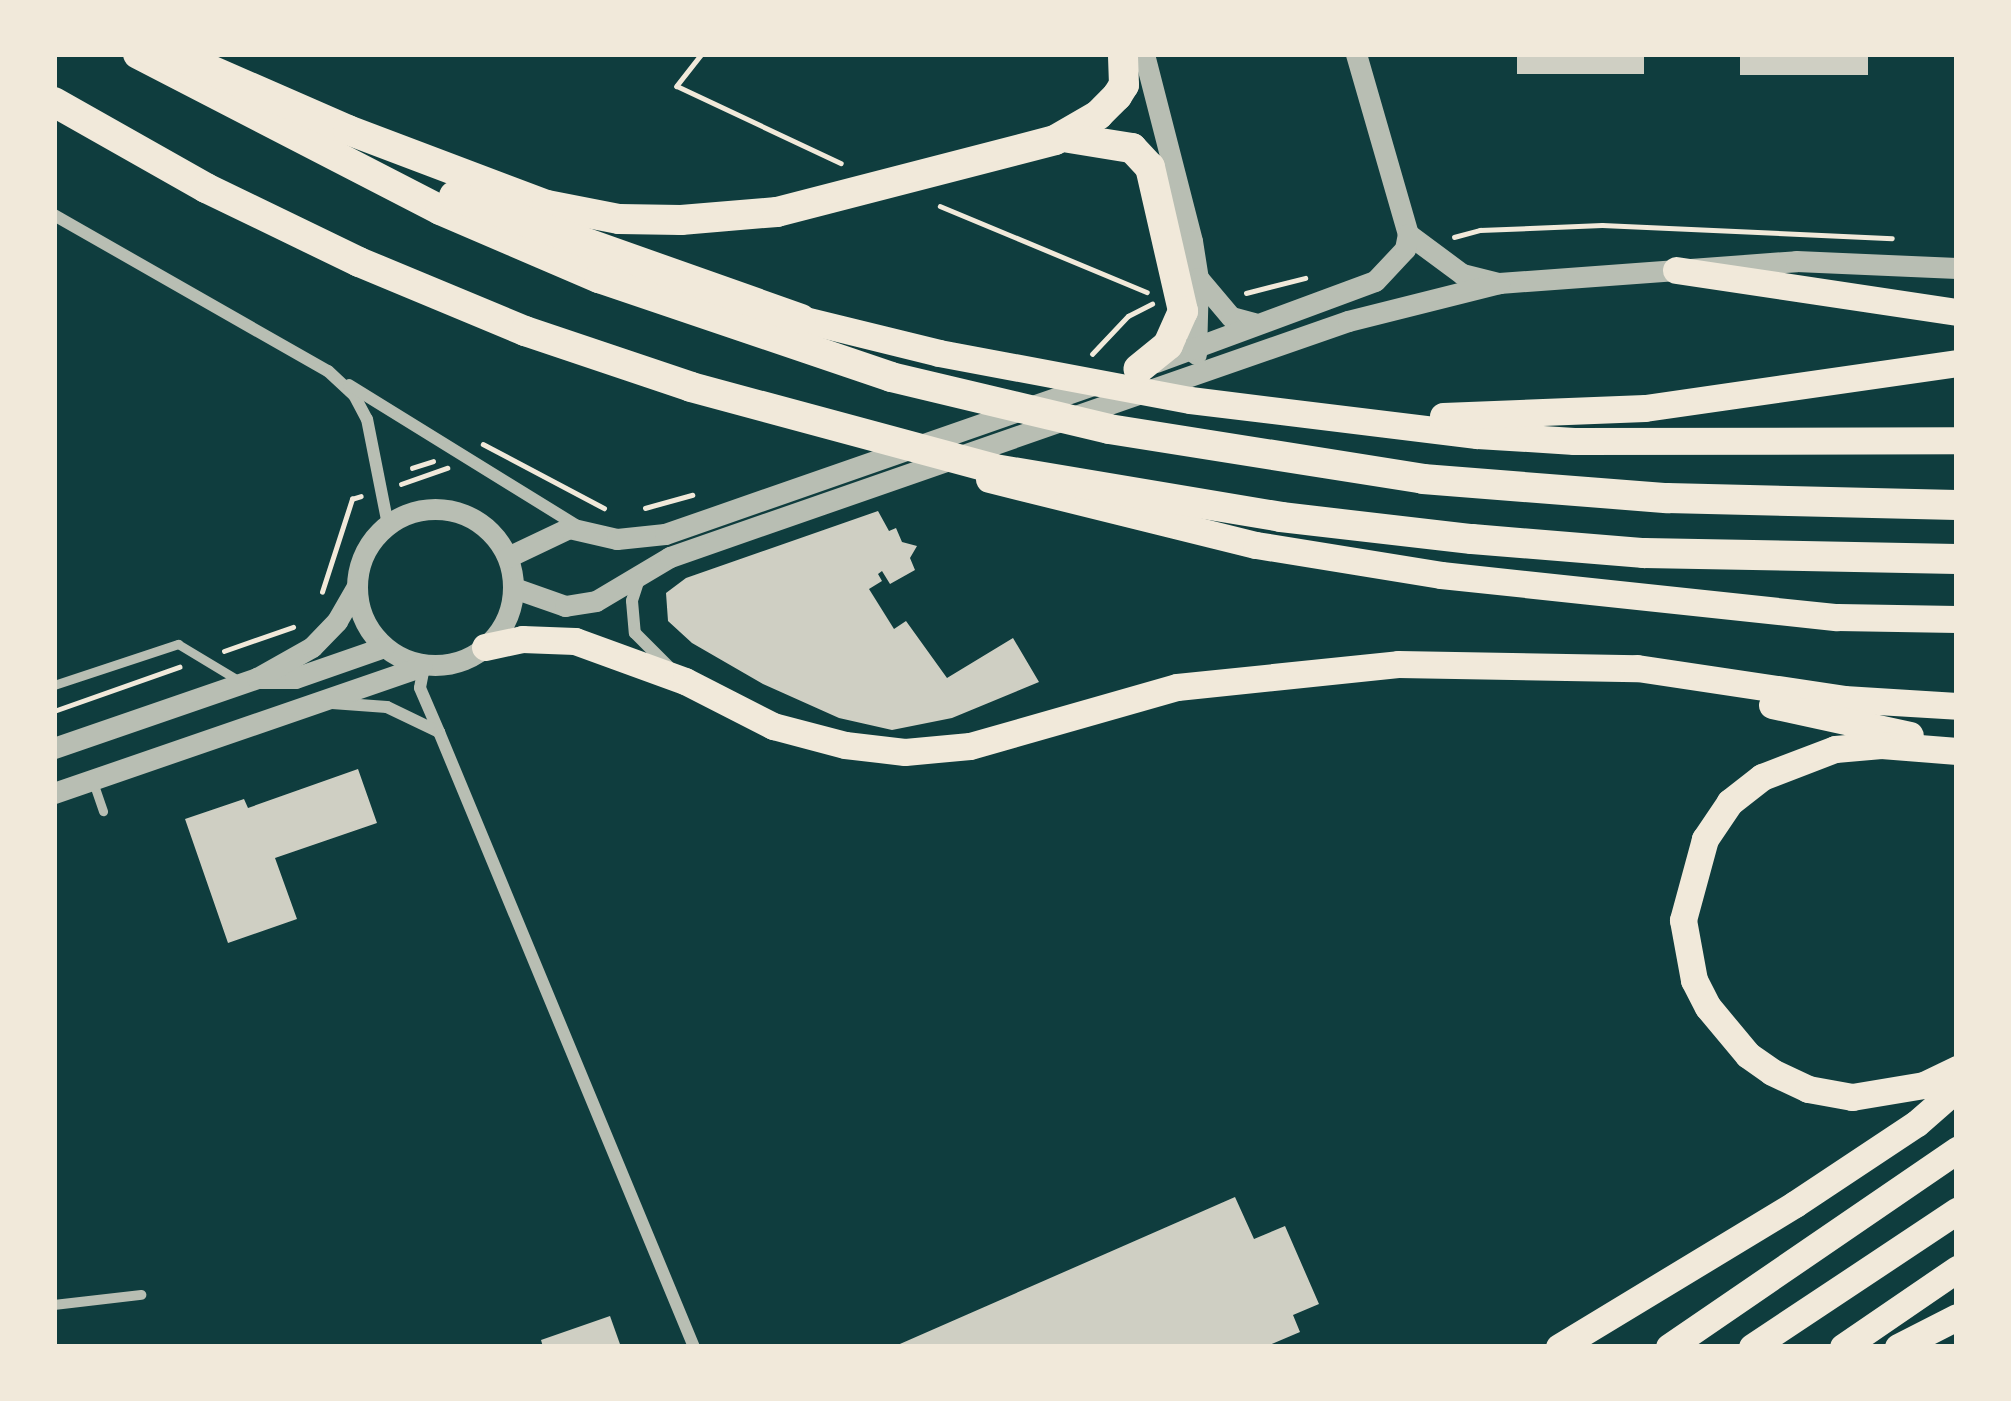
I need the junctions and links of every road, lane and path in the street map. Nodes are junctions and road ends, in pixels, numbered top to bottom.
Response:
1 (138, 54) edge
2 (174, 54) edge
3 (702, 54) edge
4 (1123, 54) edge
5 (1144, 54) edge
6 (1356, 54) edge
7 (54, 102) edge
8 (1063, 136) junction
9 (306, 145) junction
10 (847, 166) dead end
11 (940, 206) dead end
12 (54, 215) edge
13 (1725, 230) dead end
14 (1408, 233) junction
15 (1439, 240) dead end
16 (1957, 268) edge
17 (1676, 270) junction
18 (1319, 274) dead end
19 (1198, 278) junction
20 (1499, 283) junction
21 (1214, 302) junction
22 (1957, 311) edge
23 (1169, 316) junction
24 (801, 319) joint
25 (1254, 323) junction
26 (1198, 344) junction
27 (1957, 363) edge
28 (1138, 370) junction
29 (328, 371) junction
30 (1186, 389) junction
31 (1330, 418) junction
32 (1957, 440) edge
33 (468, 461) junction
34 (986, 472) junction
35 (382, 489) junction
36 (1957, 505) edge
37 (612, 519) dead end
38 (388, 525) junction
39 (581, 528) junction
40 (508, 557) junction
41 (1957, 560) edge
42 (643, 570) junction
43 (356, 588) junction
44 (514, 588) junction
45 (317, 606) dead end
46 (1957, 619) edge
47 (304, 621) dead end
48 (384, 647) junction
49 (485, 647) junction
50 (199, 661) junction
51 (1398, 664) junction
52 (424, 666) junction
53 (250, 680) junction
54 (685, 681) junction
55 (54, 685) edge
56 (314, 704) junction
57 (1957, 706) edge
58 (54, 711) edge
59 (439, 732) junction
60 (54, 748) edge
61 (1957, 750) edge
62 (92, 780) junction
63 (54, 793) edge
64 (104, 811) dead end
65 (1957, 1069) edge
66 (1957, 1088) edge
67 (1957, 1150) edge
68 (1957, 1210) edge
69 (1957, 1269) edge
70 (141, 1294) dead end
71 (54, 1305) edge
72 (1957, 1317) edge
73 (694, 1347) edge
74 (1559, 1347) edge
75 (1669, 1347) edge
76 (1752, 1347) edge
77 (1843, 1347) edge
78 (1898, 1347) edge

1 - 9 highway
2 - 8 highway
3 - 10 path
4 - 8 highway
5 - 19 street
6 - 14 street
7 - 34 highway
8 - 23 highway
9 - 24 highway
9 - 36 highway
11 - 23 path
12 - 29 street
13 - 15 path
14 - 20 street
14 - 25 street
16 - 17 street
17 - 20 street
17 - 22 highway
18 - 21 path
19 - 21 street
19 - 26 street
20 - 30 street
21 - 25 street
23 - 28 highway
24 - 30 highway
25 - 26 street
26 - 28 street
26 - 30 street
27 - 31 highway
28 - 39 street
29 - 33 street
29 - 35 street
30 - 31 highway
30 - 42 street
31 - 32 highway
33 - 35 path
33 - 37 path
33 - 39 street
34 - 41 highway
34 - 46 highway
35 - 38 street
35 - 45 path
38 - 40 street
38 - 43 street
39 - 40 street
40 - 44 street
42 - 44 street
42 - 54 street
43 - 48 street
43 - 53 street
44 - 49 street
47 - 50 path
48 - 52 street
48 - 53 street
49 - 52 street
49 - 54 highway
50 - 53 lane
50 - 55 lane
50 - 58 path
51 - 54 highway
51 - 57 highway
51 - 61 highway
52 - 56 street
52 - 59 street
53 - 60 street
56 - 59 street
56 - 62 street
59 - 73 street
61 - 65 highway
62 - 63 street
62 - 64 lane
66 - 74 highway
67 - 75 highway
68 - 76 highway
69 - 77 highway
70 - 71 street
72 - 78 highway

